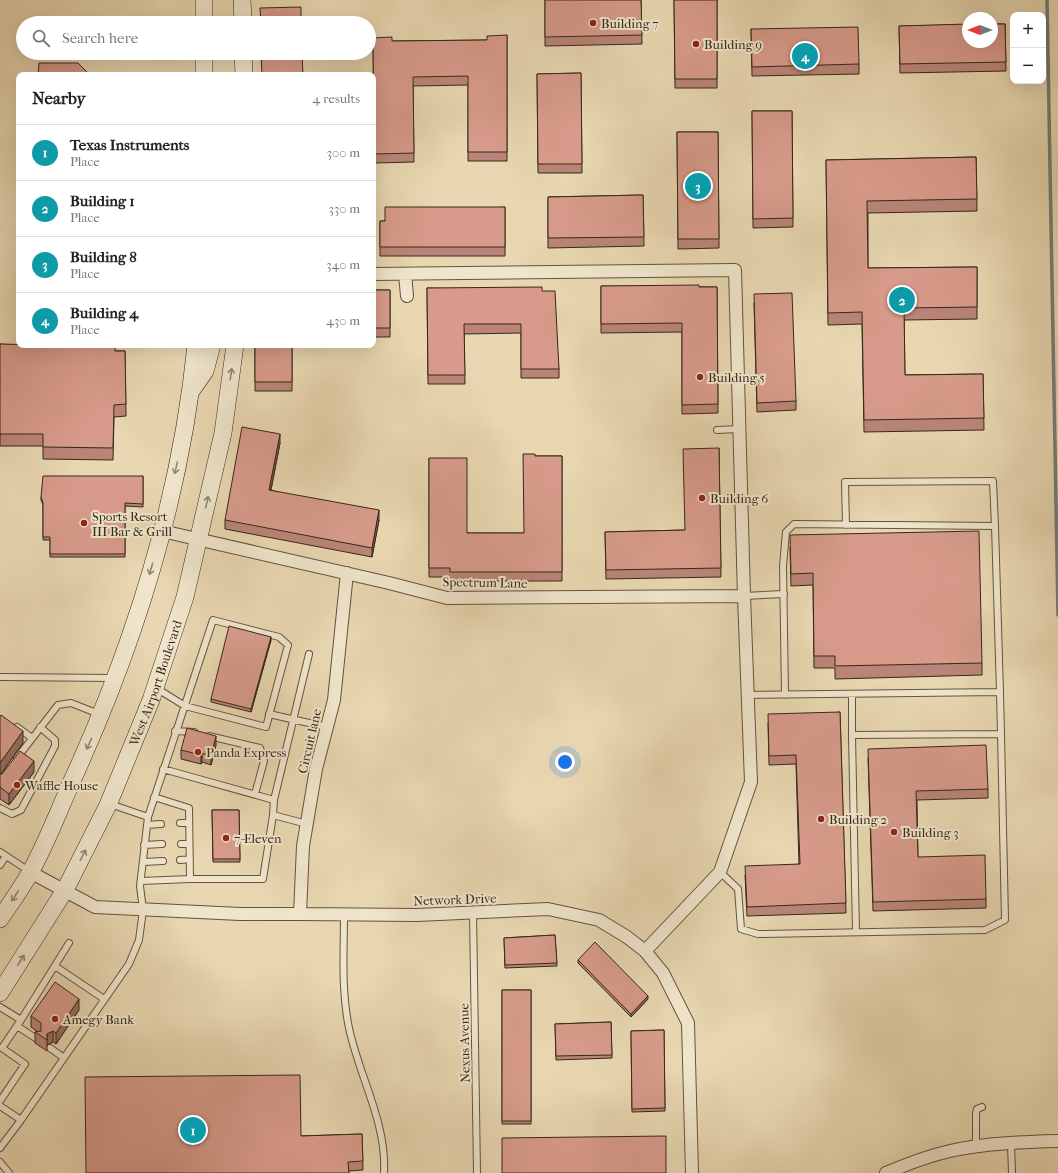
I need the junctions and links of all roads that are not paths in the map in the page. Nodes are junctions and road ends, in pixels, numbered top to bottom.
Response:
1 (204, 0) edge
2 (242, 0) edge
3 (204, 16) edge
4 (243, 16) edge
5 (204, 60) edge
6 (243, 60) edge
7 (204, 72) edge
8 (244, 72) edge
9 (376, 274) edge
10 (405, 274) junction
11 (407, 296) dead end
12 (196, 348) edge
13 (211, 348) edge
14 (235, 348) edge
15 (188, 396) junction
16 (739, 429) junction
17 (717, 430) dead end
18 (846, 525) junction
19 (995, 526) junction
20 (162, 531) junction
21 (198, 540) junction
22 (347, 573) junction
23 (784, 594) junction
24 (744, 596) junction
25 (309, 654) dead end
26 (0, 677) edge
27 (115, 678) junction
28 (155, 688) junction
29 (1000, 692) junction
30 (852, 694) junction
31 (748, 695) junction
32 (785, 695) junction
33 (185, 706) junction
34 (102, 714) junction
35 (269, 714) junction
36 (294, 720) junction
37 (13, 724) edge
38 (40, 727) junction
39 (327, 727) junction
40 (175, 731) junction
41 (1001, 734) junction
42 (852, 735) junction
43 (32, 738) junction
44 (14, 763) edge
45 (163, 769) junction
46 (255, 794) junction
47 (154, 797) junction
48 (274, 800) junction
49 (109, 803) junction
50 (0, 808) edge
51 (273, 815) junction
52 (148, 817) junction
53 (189, 822) junction
54 (180, 823) dead end
55 (161, 824) dead end
56 (307, 824) junction
57 (147, 825) junction
58 (162, 844) dead end
59 (181, 844) dead end
60 (189, 844) junction
61 (144, 845) junction
62 (0, 852) edge
63 (6, 856) junction
64 (190, 859) junction
65 (163, 860) dead end
66 (180, 860) dead end
67 (143, 862) junction
68 (0, 865) edge
69 (30, 872) junction
70 (720, 872) junction
71 (190, 879) junction
72 (141, 881) junction
73 (65, 890) junction
74 (143, 910) junction
75 (473, 912) junction
76 (300, 914) junction
77 (344, 914) junction
78 (0, 919) edge
79 (856, 932) junction
80 (69, 943) dead end
81 (645, 951) junction
82 (55, 966) junction
83 (0, 993) edge
84 (104, 999) junction
85 (0, 1007) edge
86 (19, 1023) junction
87 (37, 1039) edge
88 (50, 1048) dead end
89 (64, 1058) junction
90 (0, 1101) edge
91 (0, 1106) edge
92 (982, 1107) dead end
93 (21, 1120) junction
94 (1058, 1141) edge
95 (1011, 1144) junction
96 (976, 1147) junction
97 (0, 1148) edge
98 (0, 1162) edge
99 (9, 1173) edge
100 (384, 1173) edge
101 (477, 1173) edge
102 (692, 1173) edge
103 (886, 1173) edge
104 (1012, 1173) edge

1 - 3 main road
2 - 4 main road
5 - 7 main road
6 - 8 main road
9 - 10 street
10 - 11 street
10 - 16 street
12 - 15 main road
13 - 15 main road
21 -> 14 main road, West Airport Boulevard
15 -> 20 main road
16 - 17 lane
16 - 24 street
18 - 19 lane
18 - 19 lane
18 - 23 lane
19 - 29 lane
20 - 21 street, Spectrum Lane
20 -> 27 main road
21 - 22 street, Spectrum Lane
21 - 28 main road, West Airport Boulevard
22 - 24 street, Spectrum Lane
22 - 39 street, Circuit lane
23 - 24 lane
23 - 32 lane
24 - 31 street
25 - 36 lane
26 - 27 lane
27 - 34 main road
28 - 33 lane
28 - 49 main road, West Airport Boulevard
29 - 30 lane
29 - 41 lane
30 - 32 lane
30 - 42 lane
31 - 32 lane
31 - 70 street
33 - 35 lane
33 - 35 lane
33 - 40 lane
34 - 38 lane
34 -> 69 main road
35 - 36 lane
36 - 39 lane
36 - 48 lane
37 - 43 lane
38 - 43 lane
38 - 50 lane
39 - 56 street, Circuit lane
40 - 45 lane
40 - 46 lane
41 - 42 lane
41 - 79 lane
42 - 79 lane
43 - 44 lane
45 - 46 lane
45 - 47 lane
46 - 48 lane
47 - 52 lane
47 - 53 lane
48 - 51 lane
49 - 52 lane
73 -> 49 main road, West Airport Boulevard
51 - 56 lane
51 - 71 lane
52 - 57 lane
53 - 54 lane
53 - 60 lane
55 - 57 lane
56 - 76 street, Circuit lane
57 - 61 lane
58 - 61 lane
59 - 60 lane
60 - 64 lane
61 - 67 lane
62 - 63 lane
63 - 68 lane
63 - 69 lane
64 - 66 lane
64 - 71 lane
65 - 67 lane
67 - 72 lane
69 - 73 street, Network Drive
69 -> 78 main road
70 - 79 lane
70 - 81 street
71 - 72 lane
72 - 74 lane
73 - 74 street, Network Drive
83 -> 73 main road, West Airport Boulevard
74 - 76 street, Network Drive
74 - 84 lane
75 - 77 street, Network Drive
75 - 81 street, Network Drive
75 - 101 lane, Nexus Avenue
76 - 77 street, Network Drive
77 - 100 lane
80 - 82 lane
81 - 102 street, Network Drive
82 - 84 lane
82 - 86 lane
84 - 89 lane
85 - 86 lane
86 - 87 lane
86 - 90 lane
88 - 89 lane
89 - 93 lane
91 - 93 lane
92 - 96 lane
93 - 97 lane
94 - 95 street
95 - 96 street
95 - 104 lane
96 - 103 street
98 - 99 lane

